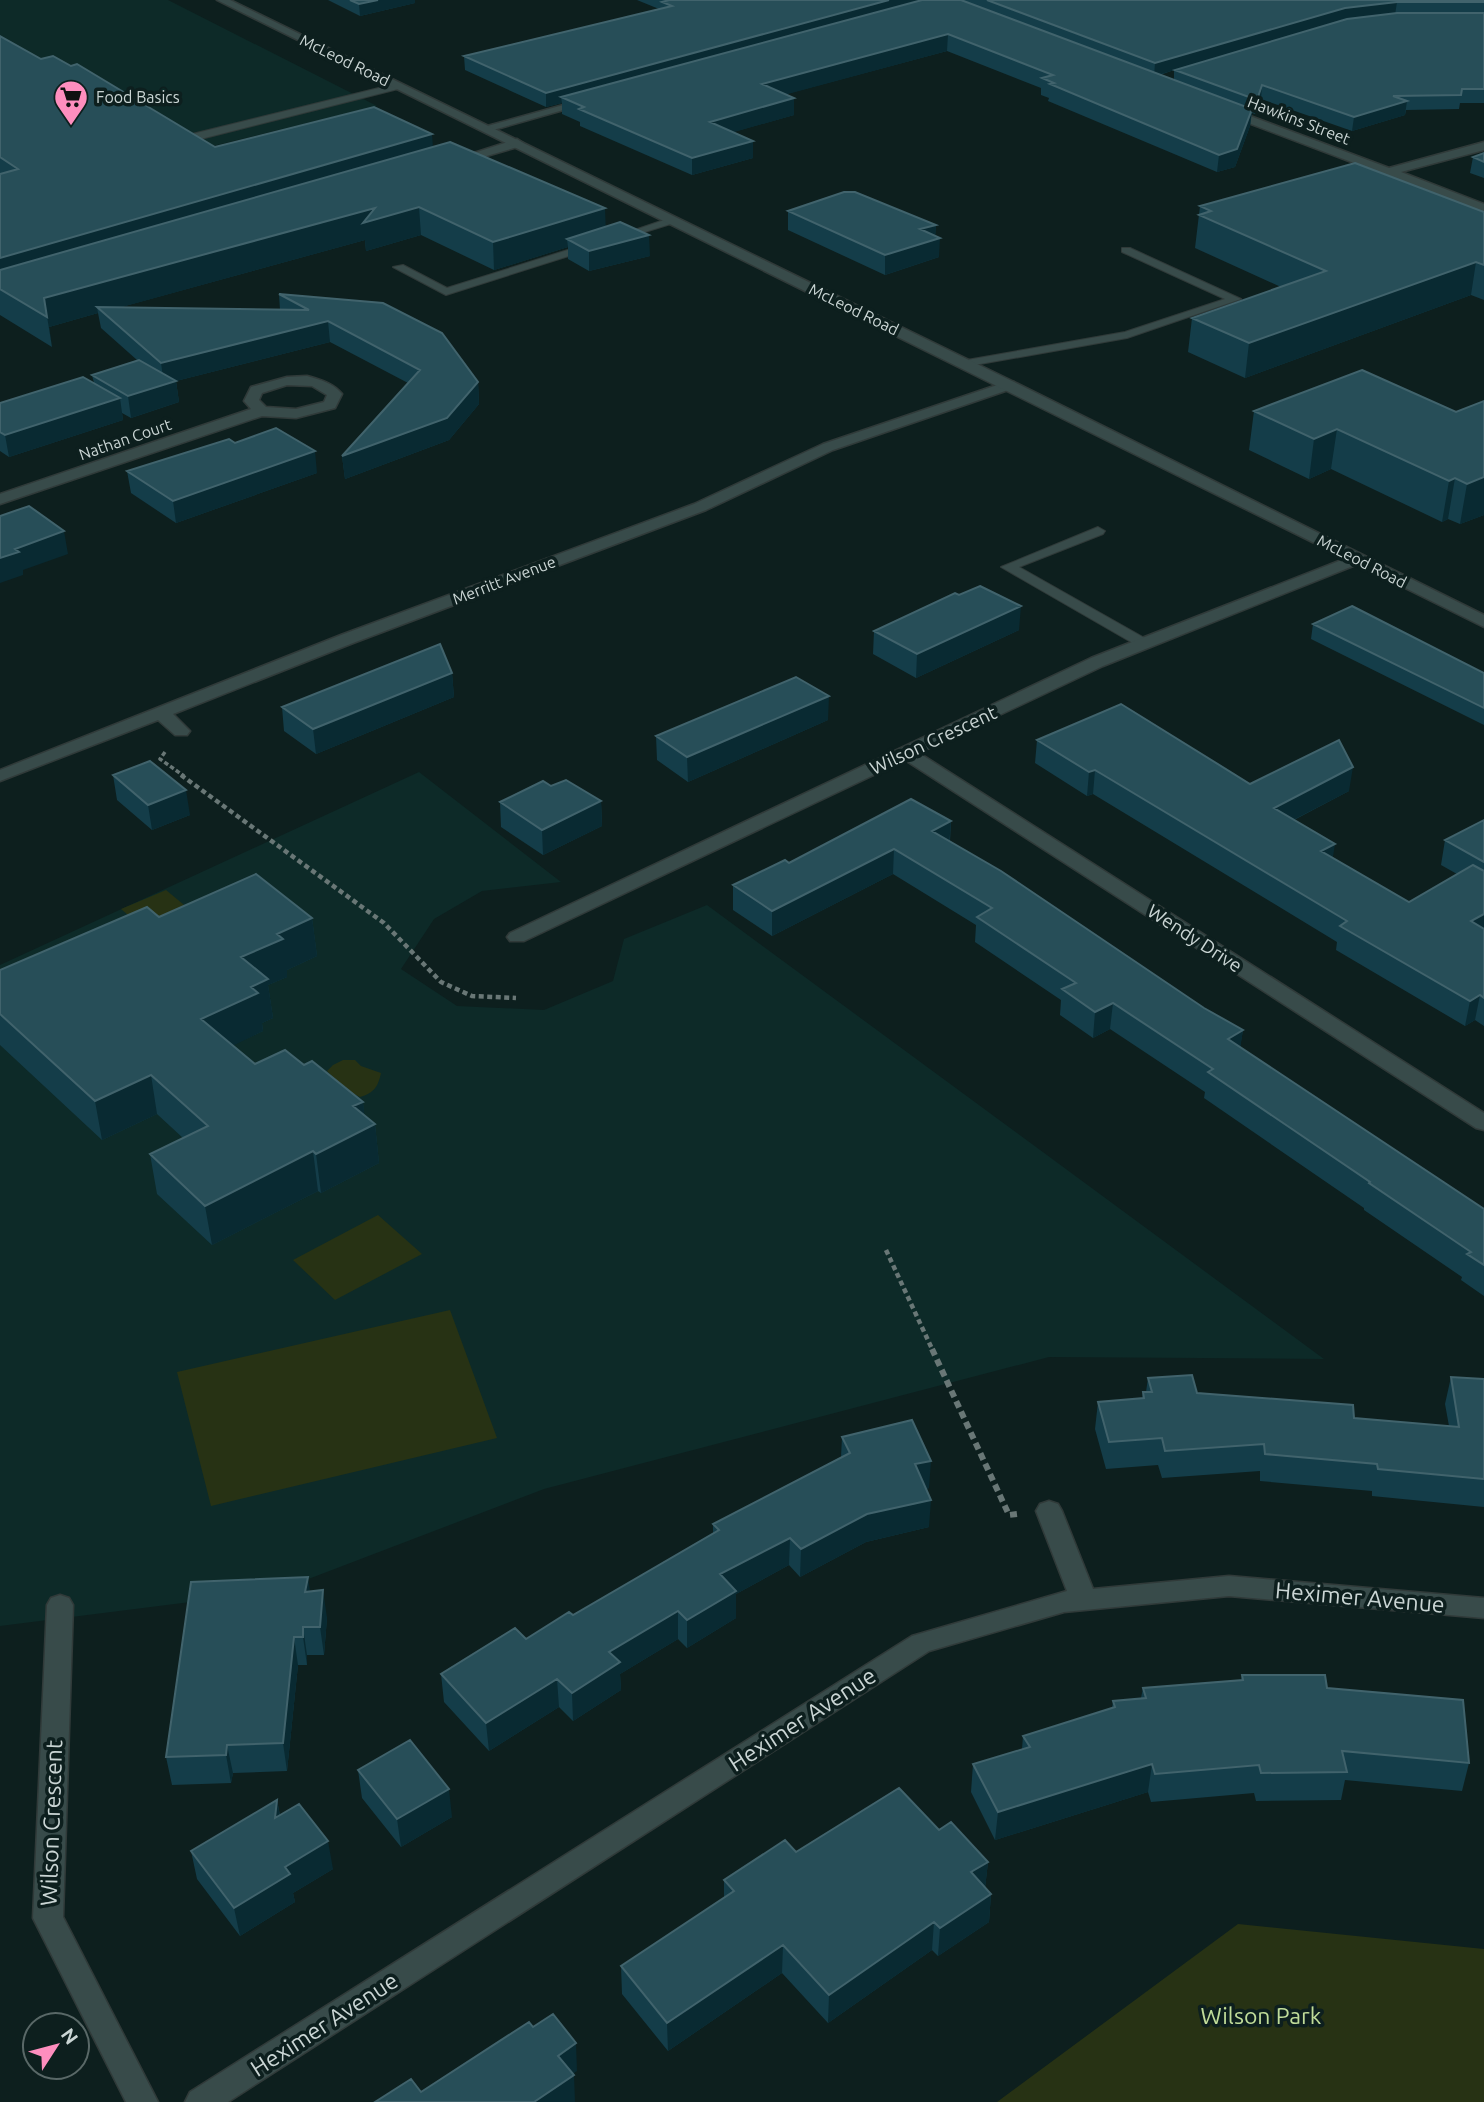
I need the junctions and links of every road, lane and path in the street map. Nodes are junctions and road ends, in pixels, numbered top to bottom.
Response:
1 (222, 0) edge
2 (399, 86) junction
3 (607, 96) edge
4 (1218, 108) edge
5 (486, 128) junction
6 (162, 130) edge
7 (517, 144) junction
8 (1484, 146) edge
9 (437, 167) edge
10 (1388, 172) junction
11 (1484, 208) edge
12 (673, 220) junction
13 (1126, 250) dead end
14 (399, 267) dead end
15 (967, 364) junction
16 (1009, 385) junction
17 (261, 411) junction
18 (0, 499) edge
19 (1098, 531) dead end
20 (1357, 559) junction
21 (1484, 622) edge
22 (1143, 643) junction
23 (161, 713) junction
24 (181, 731) joint
25 (906, 753) junction
26 (0, 776) edge
27 (517, 937) dead end
28 (516, 998) dead end
29 (1484, 1124) edge
30 (886, 1250) dead end
31 (1049, 1511) joint
32 (1084, 1600) junction
33 (61, 1605) dead end
34 (1484, 1608) edge
35 (142, 2102) edge
36 (201, 2102) edge

1 - 2 street, McLeod Road
2 - 5 street, McLeod Road
2 - 6 lane
3 - 5 street
4 - 10 street, Hawkins Street
5 - 7 street, McLeod Road
7 - 9 street
7 - 12 street, McLeod Road
8 - 10 street
10 - 11 street, Hawkins Street
12 - 14 lane
12 - 15 street, McLeod Road
13 - 15 lane
15 - 16 street, McLeod Road
16 - 20 street, McLeod Road
16 - 23 street, Merritt Avenue
17 - 17 street, Nathan Court
17 - 18 street, Nathan Court
19 - 22 lane
20 - 21 street, McLeod Road
20 - 22 street, Wilson Crescent
22 - 25 street, Wilson Crescent
23 - 24 street
23 - 26 street, Merritt Avenue
24 - 28 path
25 - 27 street, Wilson Crescent
25 - 29 street, Wendy Drive
30 - 31 path
31 - 32 street
32 - 34 street, Heximer Avenue
32 - 36 street, Heximer Avenue
33 - 35 street, Wilson Crescent

